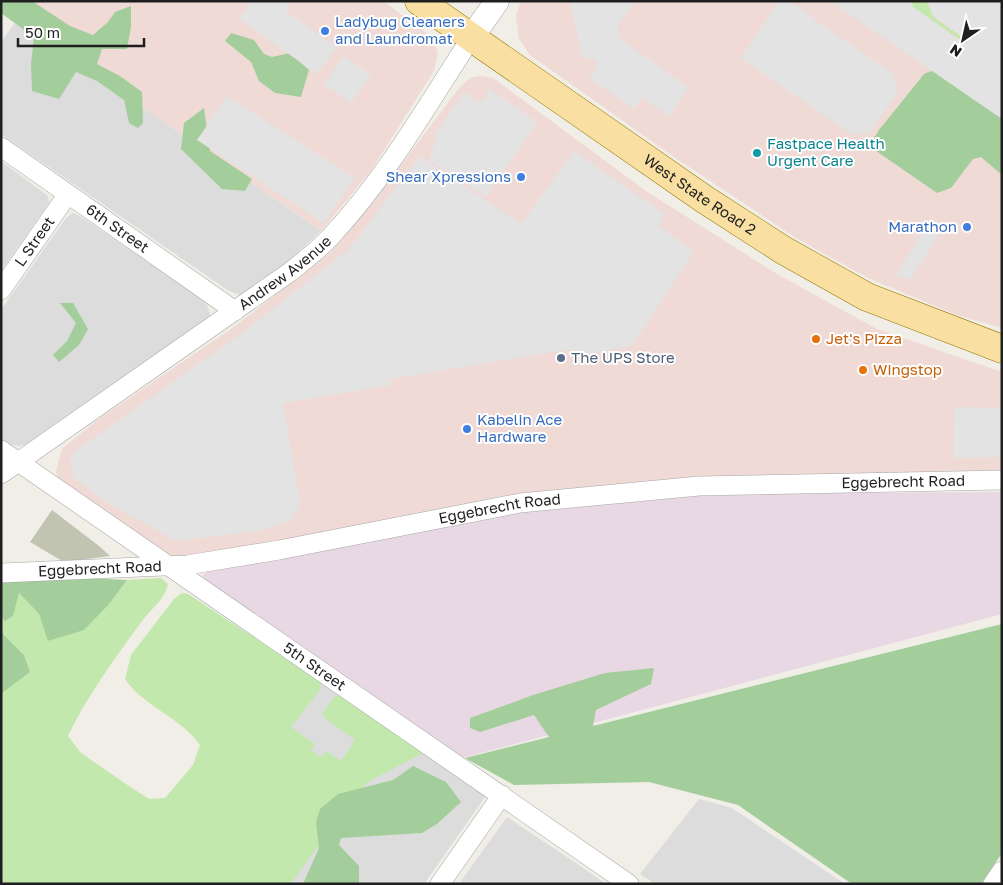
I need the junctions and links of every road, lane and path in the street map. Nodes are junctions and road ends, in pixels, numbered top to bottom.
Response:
1 (419, 1) edge
2 (497, 1) edge
3 (471, 38) junction
4 (1, 147) edge
5 (68, 194) junction
6 (1, 290) edge
7 (235, 311) junction
8 (1002, 349) edge
9 (1, 450) edge
10 (21, 463) junction
11 (1, 474) edge
12 (1002, 480) edge
13 (166, 566) junction
14 (1, 573) edge
15 (502, 795) junction
16 (1002, 871) edge
17 (440, 884) edge
18 (629, 884) edge
19 (993, 884) edge

1 - 3 main road, West State Road 2
2 - 3 street, Andrew Avenue
3 - 7 street, Andrew Avenue
3 - 8 main road, West State Road 2
4 - 5 street, 6th Street
5 - 6 street, L Street
5 - 7 street, 6th Street
7 - 10 street, Andrew Avenue
9 - 10 street, 5th Street
10 - 11 street, Andrew Avenue
10 - 13 street, 5th Street
12 - 13 street, Eggebrecht Road
13 - 14 street, Eggebrecht Road
13 - 15 street, 5th Street
15 - 17 street
15 - 18 street, 5th Street
16 - 19 street

